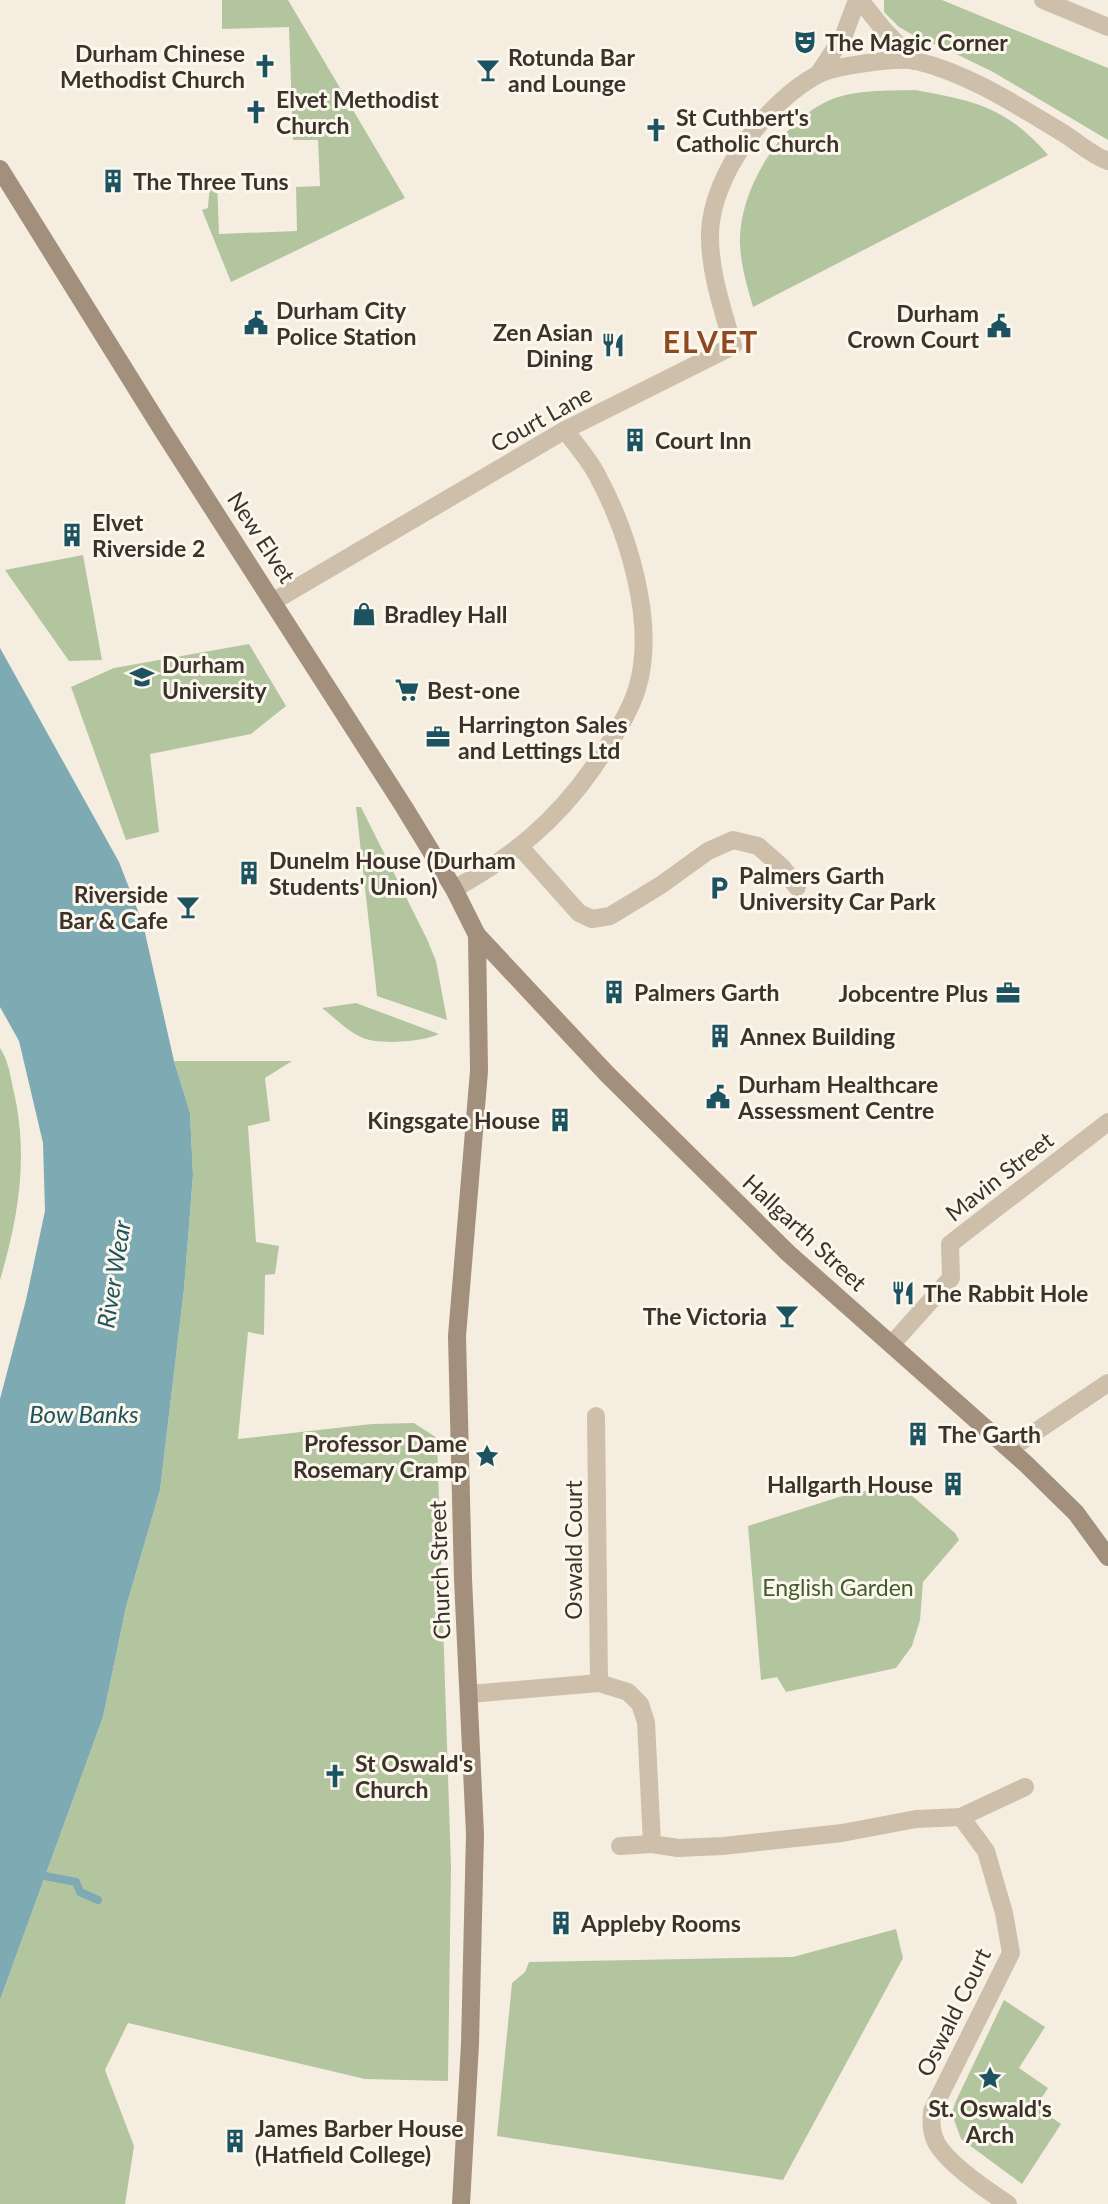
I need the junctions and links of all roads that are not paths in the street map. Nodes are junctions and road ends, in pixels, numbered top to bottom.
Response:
1 (858, 0) edge
2 (1043, 0) edge
3 (1108, 27) edge
4 (914, 61) junction
5 (819, 73) junction
6 (1108, 161) edge
7 (0, 169) edge
8 (565, 430) junction
9 (274, 601) junction
10 (521, 848) junction
11 (797, 887) dead end
12 (454, 889) junction
13 (477, 935) junction
14 (1108, 1122) edge
15 (891, 1344) junction
16 (1108, 1383) edge
17 (596, 1416) dead end
18 (1010, 1449) junction
19 (1108, 1557) edge
20 (599, 1683) junction
21 (470, 1694) junction
22 (1025, 1787) dead end
23 (961, 1817) junction
24 (652, 1844) junction
25 (620, 1846) dead end
26 (461, 2204) edge
27 (1008, 2204) edge

1 - 4 street
1 - 5 street
2 - 3 street
4 - 5 street
4 - 6 street
5 - 8 street, Court Lane
7 - 9 street, New Elvet
8 - 9 street, Court Lane
8 - 10 street
9 - 12 street, New Elvet
10 - 11 street
10 - 12 street
12 - 13 street, New Elvet
13 - 15 street, Hallgarth Street
13 - 21 street, Church Street
14 - 15 street, Mavin Street
15 - 18 street, Hallgarth Street
16 - 18 street
17 - 20 street, Oswald Court
18 - 19 street, Hallgarth Street
20 - 21 street
20 - 24 street
21 - 26 street, Church Street
22 - 23 street
23 - 24 street
23 - 27 street, Oswald Court
24 - 25 street

